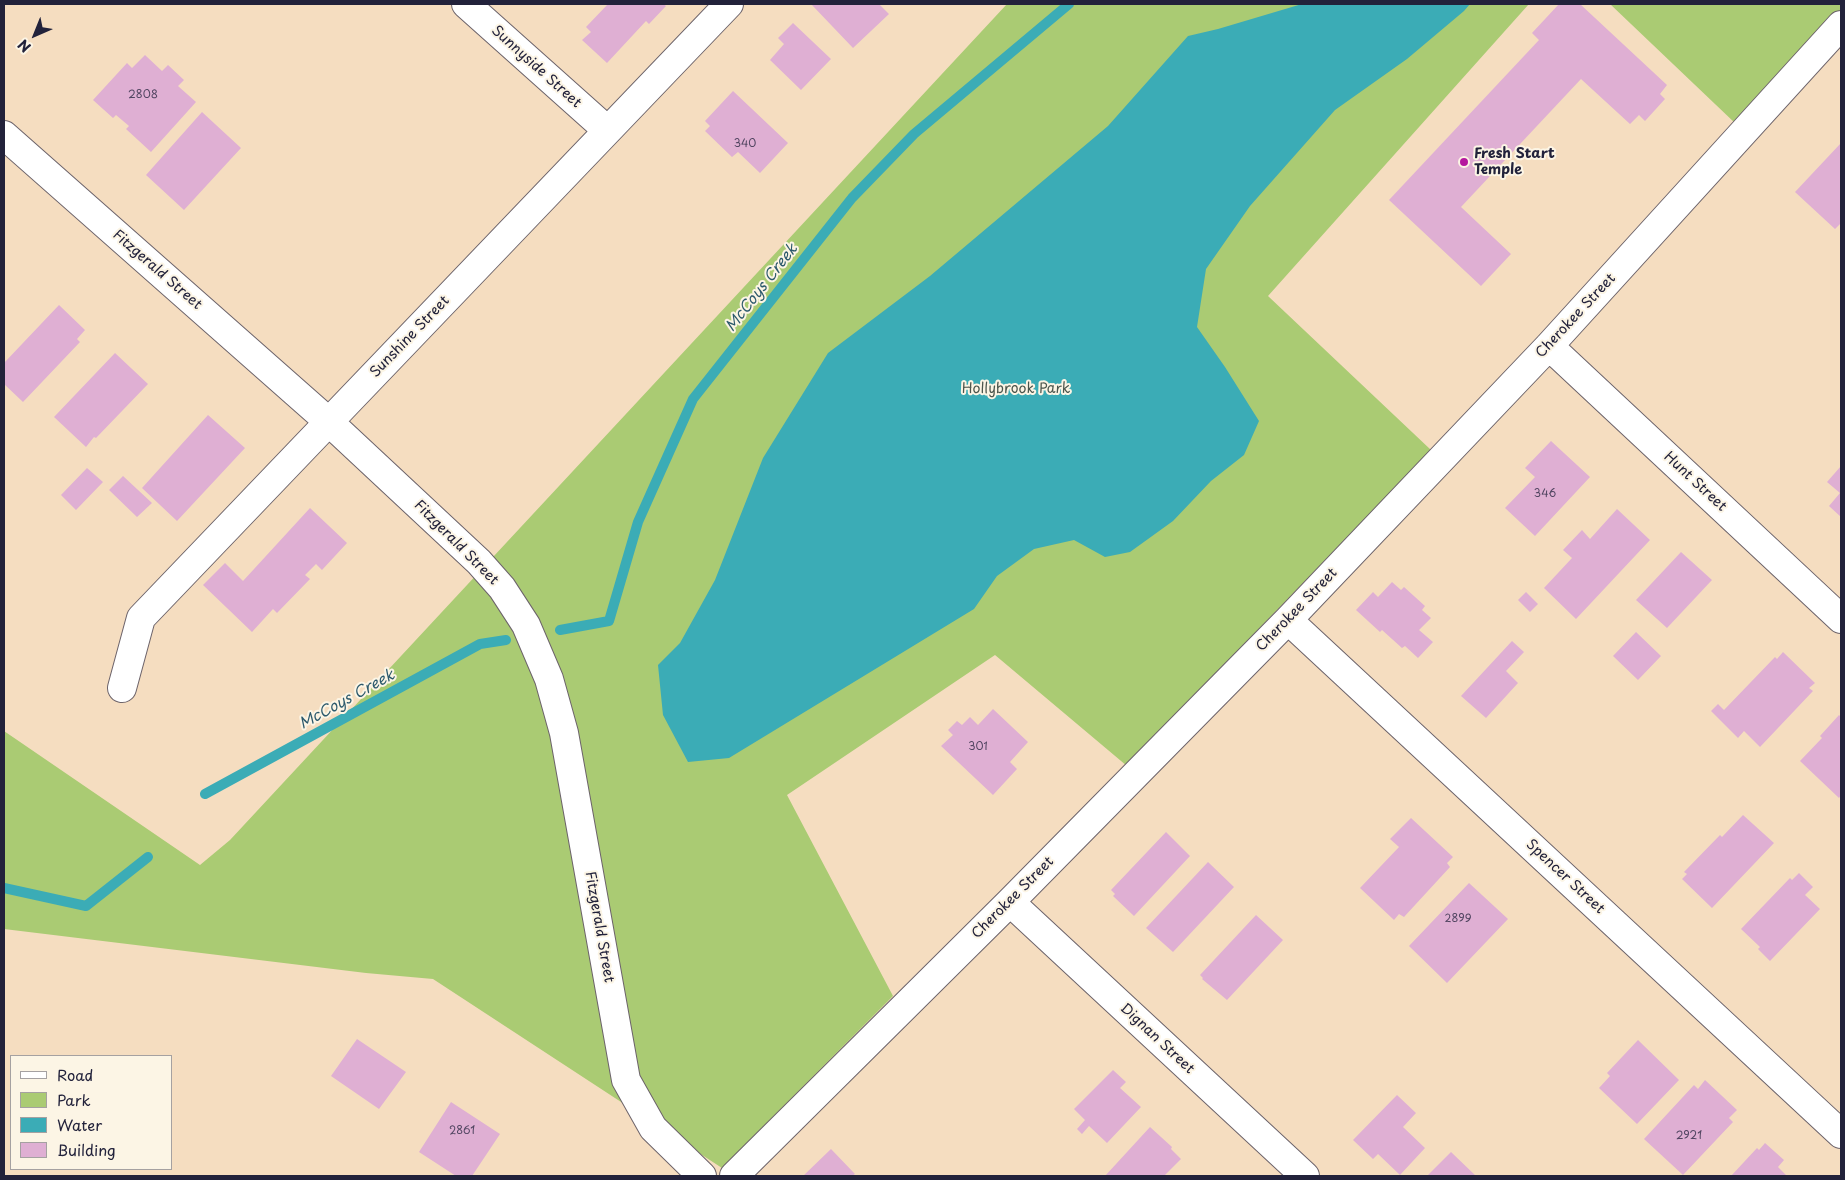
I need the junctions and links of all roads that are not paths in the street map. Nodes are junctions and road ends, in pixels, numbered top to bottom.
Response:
1 (466, 4) edge
2 (729, 4) edge
3 (1841, 25) edge
4 (607, 130) junction
5 (4, 135) edge
6 (1549, 346) junction
7 (328, 422) junction
8 (1841, 619) edge
9 (1288, 620) junction
10 (122, 688) dead end
11 (1010, 902) junction
12 (1841, 1134) edge
13 (702, 1176) edge
14 (734, 1176) edge
15 (1305, 1176) edge

1 - 4 street, Sunnyside Street
2 - 4 street, Sunshine Street
3 - 6 street, Cherokee Street
4 - 7 street, Sunshine Street
5 - 7 street, Fitzgerald Street
6 - 8 street, Hunt Street
6 - 9 street, Cherokee Street
7 - 10 street, Sunshine Street
7 - 13 street, Fitzgerald Street
9 - 11 street, Cherokee Street
9 - 12 street, Spencer Street
11 - 14 street, Cherokee Street
11 - 15 street, Dignan Street

